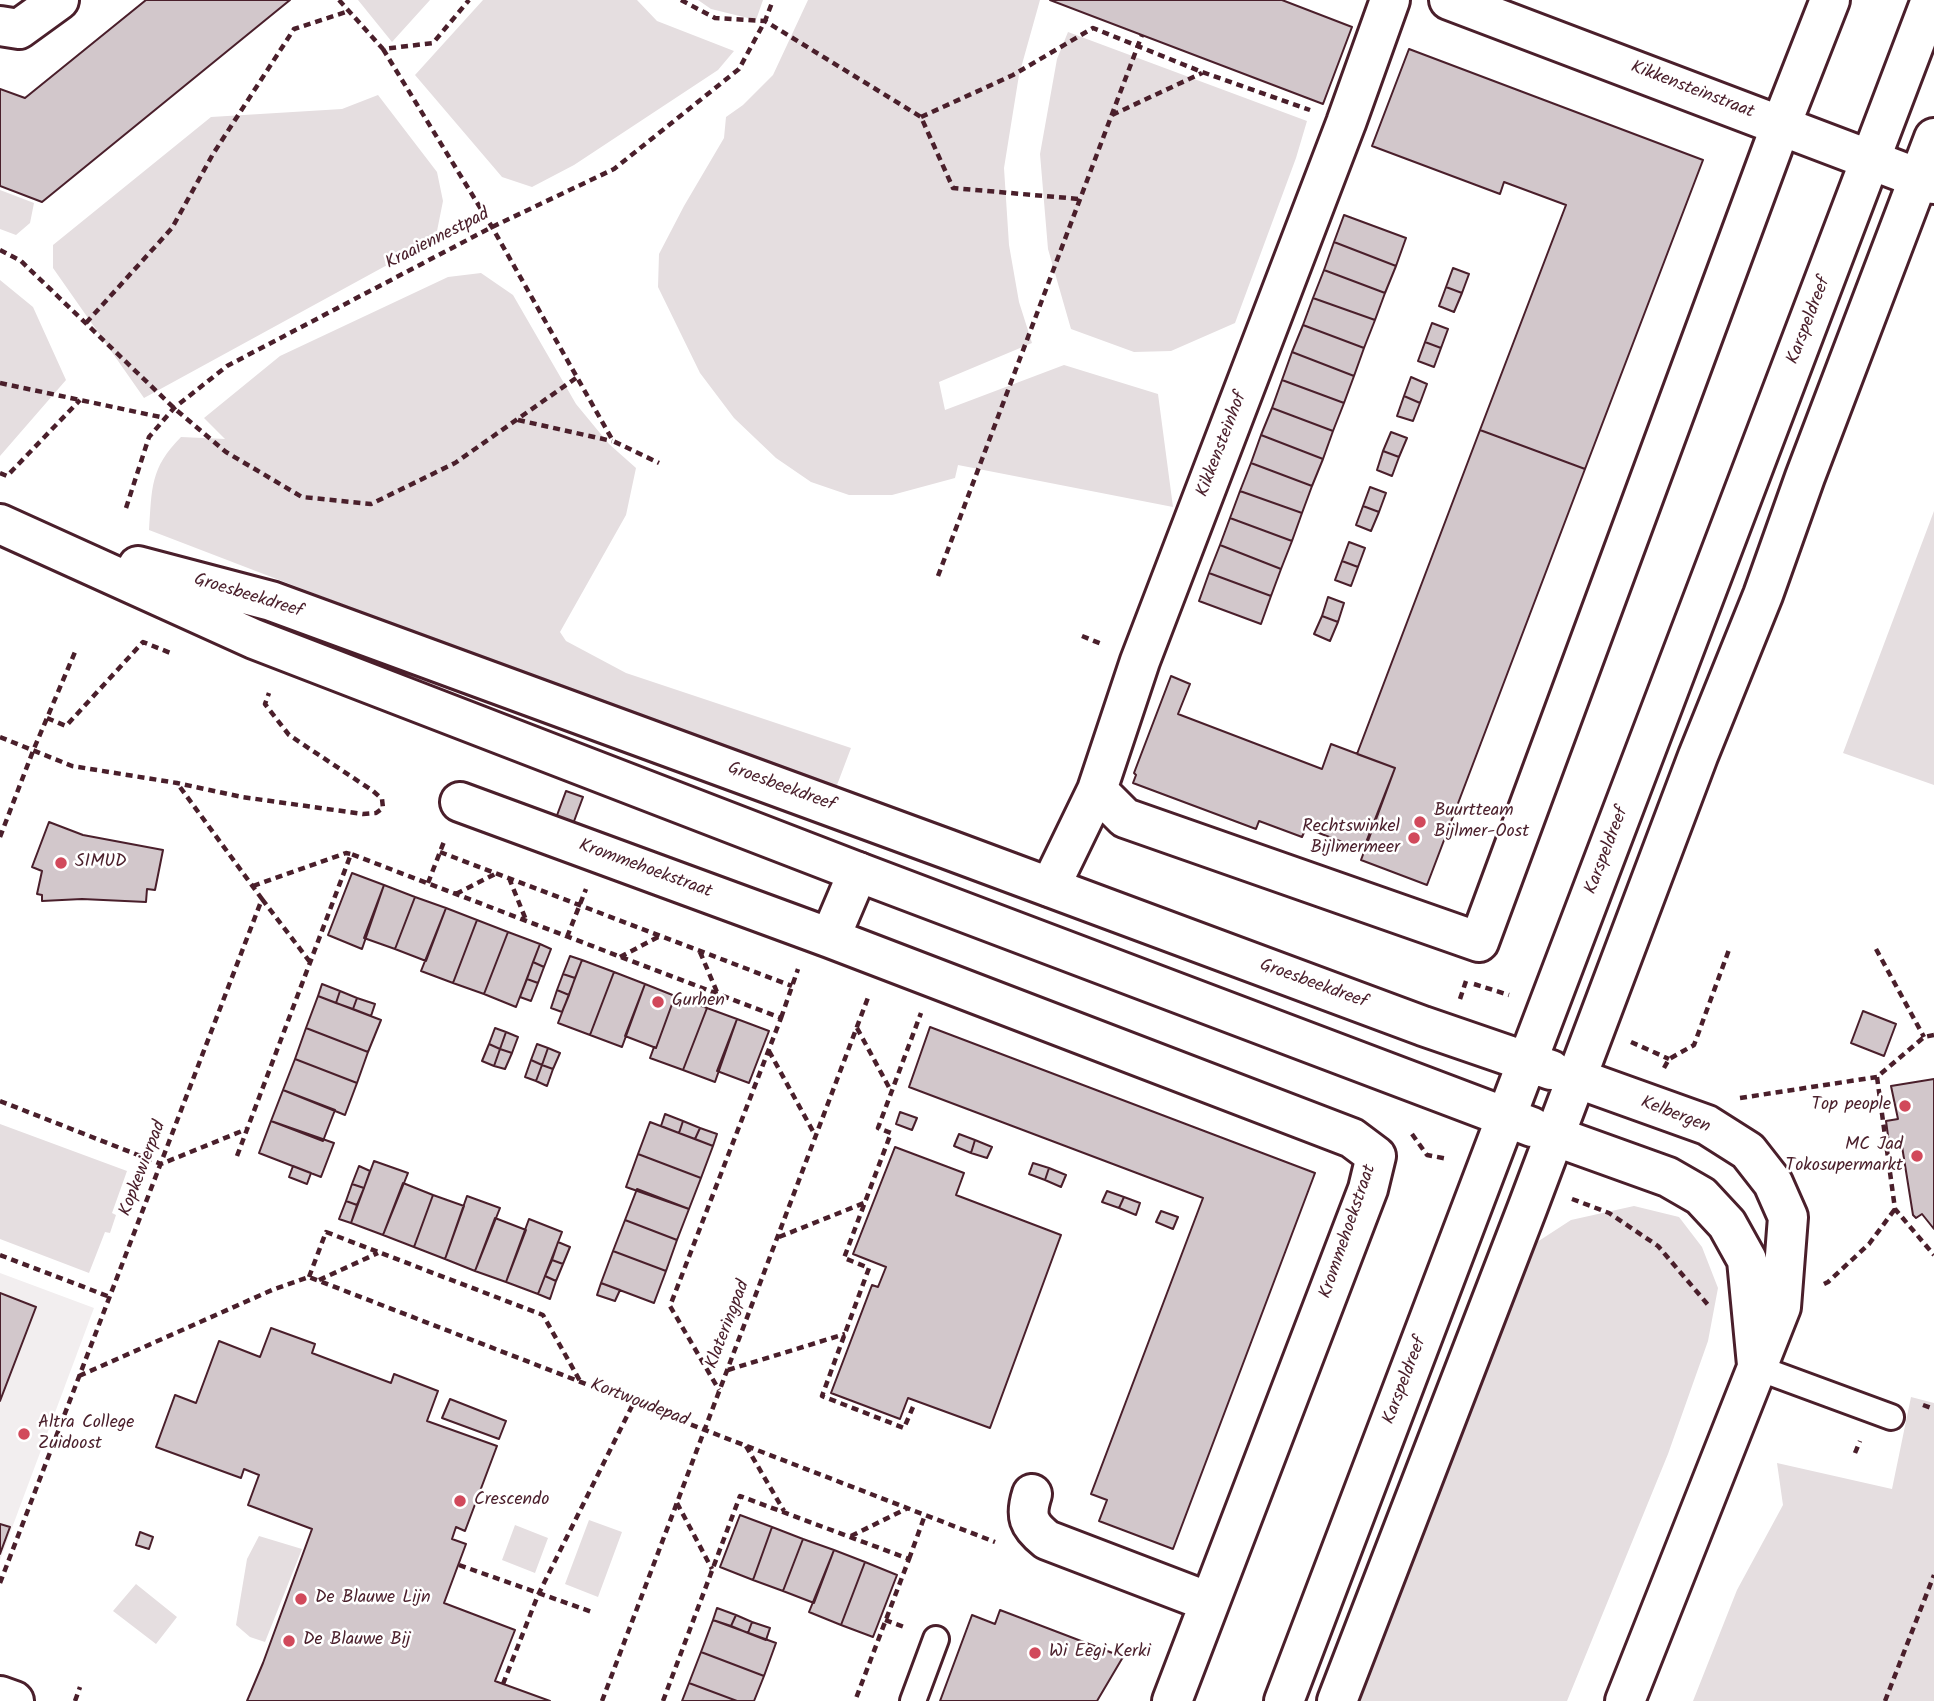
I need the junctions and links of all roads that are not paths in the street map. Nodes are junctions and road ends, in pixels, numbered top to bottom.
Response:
1 (59, 0) edge
2 (1390, 0) edge
3 (1449, 0) edge
4 (1830, 0) edge
5 (1931, 0) edge
6 (0, 26) edge
7 (1781, 125) junction
8 (1934, 138) edge
9 (1871, 159) junction
10 (1926, 181) edge
11 (14, 530) edge
12 (1097, 790) junction
13 (460, 802) road end
14 (858, 872) junction
15 (1050, 887) junction
16 (821, 935) junction
17 (1527, 1062) junction
18 (1576, 1078) junction
19 (1507, 1118) junction
20 (1554, 1136) junction
21 (1758, 1368) junction
22 (1891, 1418) dead end
23 (1032, 1494) dead end
24 (1209, 1602) junction
25 (936, 1639) dead end
26 (0, 1696) edge
27 (14, 1701) edge
28 (913, 1701) edge
29 (1172, 1701) edge
30 (1284, 1701) edge
31 (1336, 1701) edge
32 (1625, 1701) edge

1 - 6 street
2 - 12 street, Kikkensteinhof
3 - 7 street, Kikkensteinstraat
4 - 7 street
5 - 9 street, Karspeldreef
7 - 9 street, Kikkensteinstraat
7 - 12 street
8 - 10 street
9 - 10 street, Kikkensteinstraat
9 - 17 street, Karspeldreef
10 - 18 street
11 - 14 street, Groesbeekdreef
11 - 15 street, Groesbeekdreef
12 - 15 street, Kikkensteinhof
13 - 16 street, Krommehoekstraat
14 - 16 street
14 - 19 street, Groesbeekdreef
15 - 17 street, Groesbeekdreef
16 - 24 street, Krommehoekstraat
17 - 18 street, Groesbeekdreef
17 - 19 street, Karspeldreef
18 - 20 street
18 - 21 street, Kelbergen
19 - 20 street, Groesbeekdreef
19 - 30 street, Karspeldreef
20 - 21 street, Kelbergen
20 - 31 street
21 - 22 lane
21 - 32 street, Kelbergen
23 - 24 street
24 - 29 street, Krommehoekstraat
25 - 28 lane
26 - 27 street

